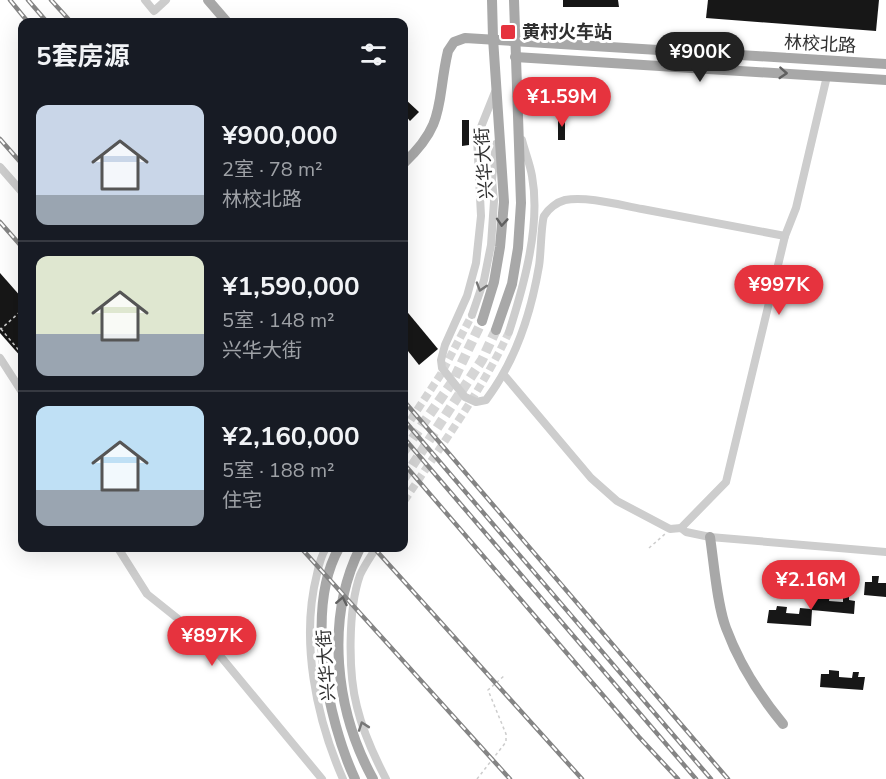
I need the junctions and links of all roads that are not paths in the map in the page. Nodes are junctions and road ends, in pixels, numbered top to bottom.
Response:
1 (145, 0) edge
2 (166, 0) edge
3 (208, 0) edge
4 (492, 0) edge
5 (514, 0) edge
6 (224, 18) edge
7 (493, 38) junction
8 (515, 42) junction
9 (515, 57) junction
10 (886, 64) edge
11 (827, 76) junction
12 (886, 80) edge
13 (496, 89) junction
14 (518, 123) junction
15 (408, 159) edge
16 (0, 167) edge
17 (18, 187) edge
18 (785, 236) junction
19 (477, 318) tunnel mouth
20 (496, 330) tunnel mouth
21 (509, 332) tunnel mouth
22 (0, 358) edge
23 (504, 375) junction
24 (18, 386) edge
25 (681, 528) junction
26 (710, 537) junction
27 (121, 552) edge
28 (323, 552) edge
29 (337, 552) edge
30 (358, 552) edge
31 (374, 552) edge
32 (886, 552) edge
33 (783, 724) dead end
34 (322, 779) edge
35 (343, 779) edge
36 (355, 779) edge
37 (373, 779) edge
38 (386, 779) edge

1 - 2 street
3 - 6 main road
4 - 7 main road, 兴华大街
5 - 8 main road
7 - 8 main road, 林校北路
7 - 9 main road
7 - 13 main road, 兴华大街
7 - 15 main road, 林校北路
8 - 9 main road, 兴华大街
8 - 10 main road, 林校北路
9 -> 11 main road, 林校北路
9 - 14 main road, 兴华大街
11 - 12 main road, 林校北路
11 - 18 street
13 -> 19 main road, 兴华大街
13 - 23 street
14 - 20 main road, 兴华大街
14 - 21 street
16 - 17 street
18 - 23 street
18 - 25 street
22 - 24 street
23 - 25 street
25 - 26 street
26 - 32 street
26 - 33 main road
27 - 34 street
28 - 35 street
29 - 36 main road, 兴华大街
37 -> 30 main road, 兴华大街
38 -> 31 street

